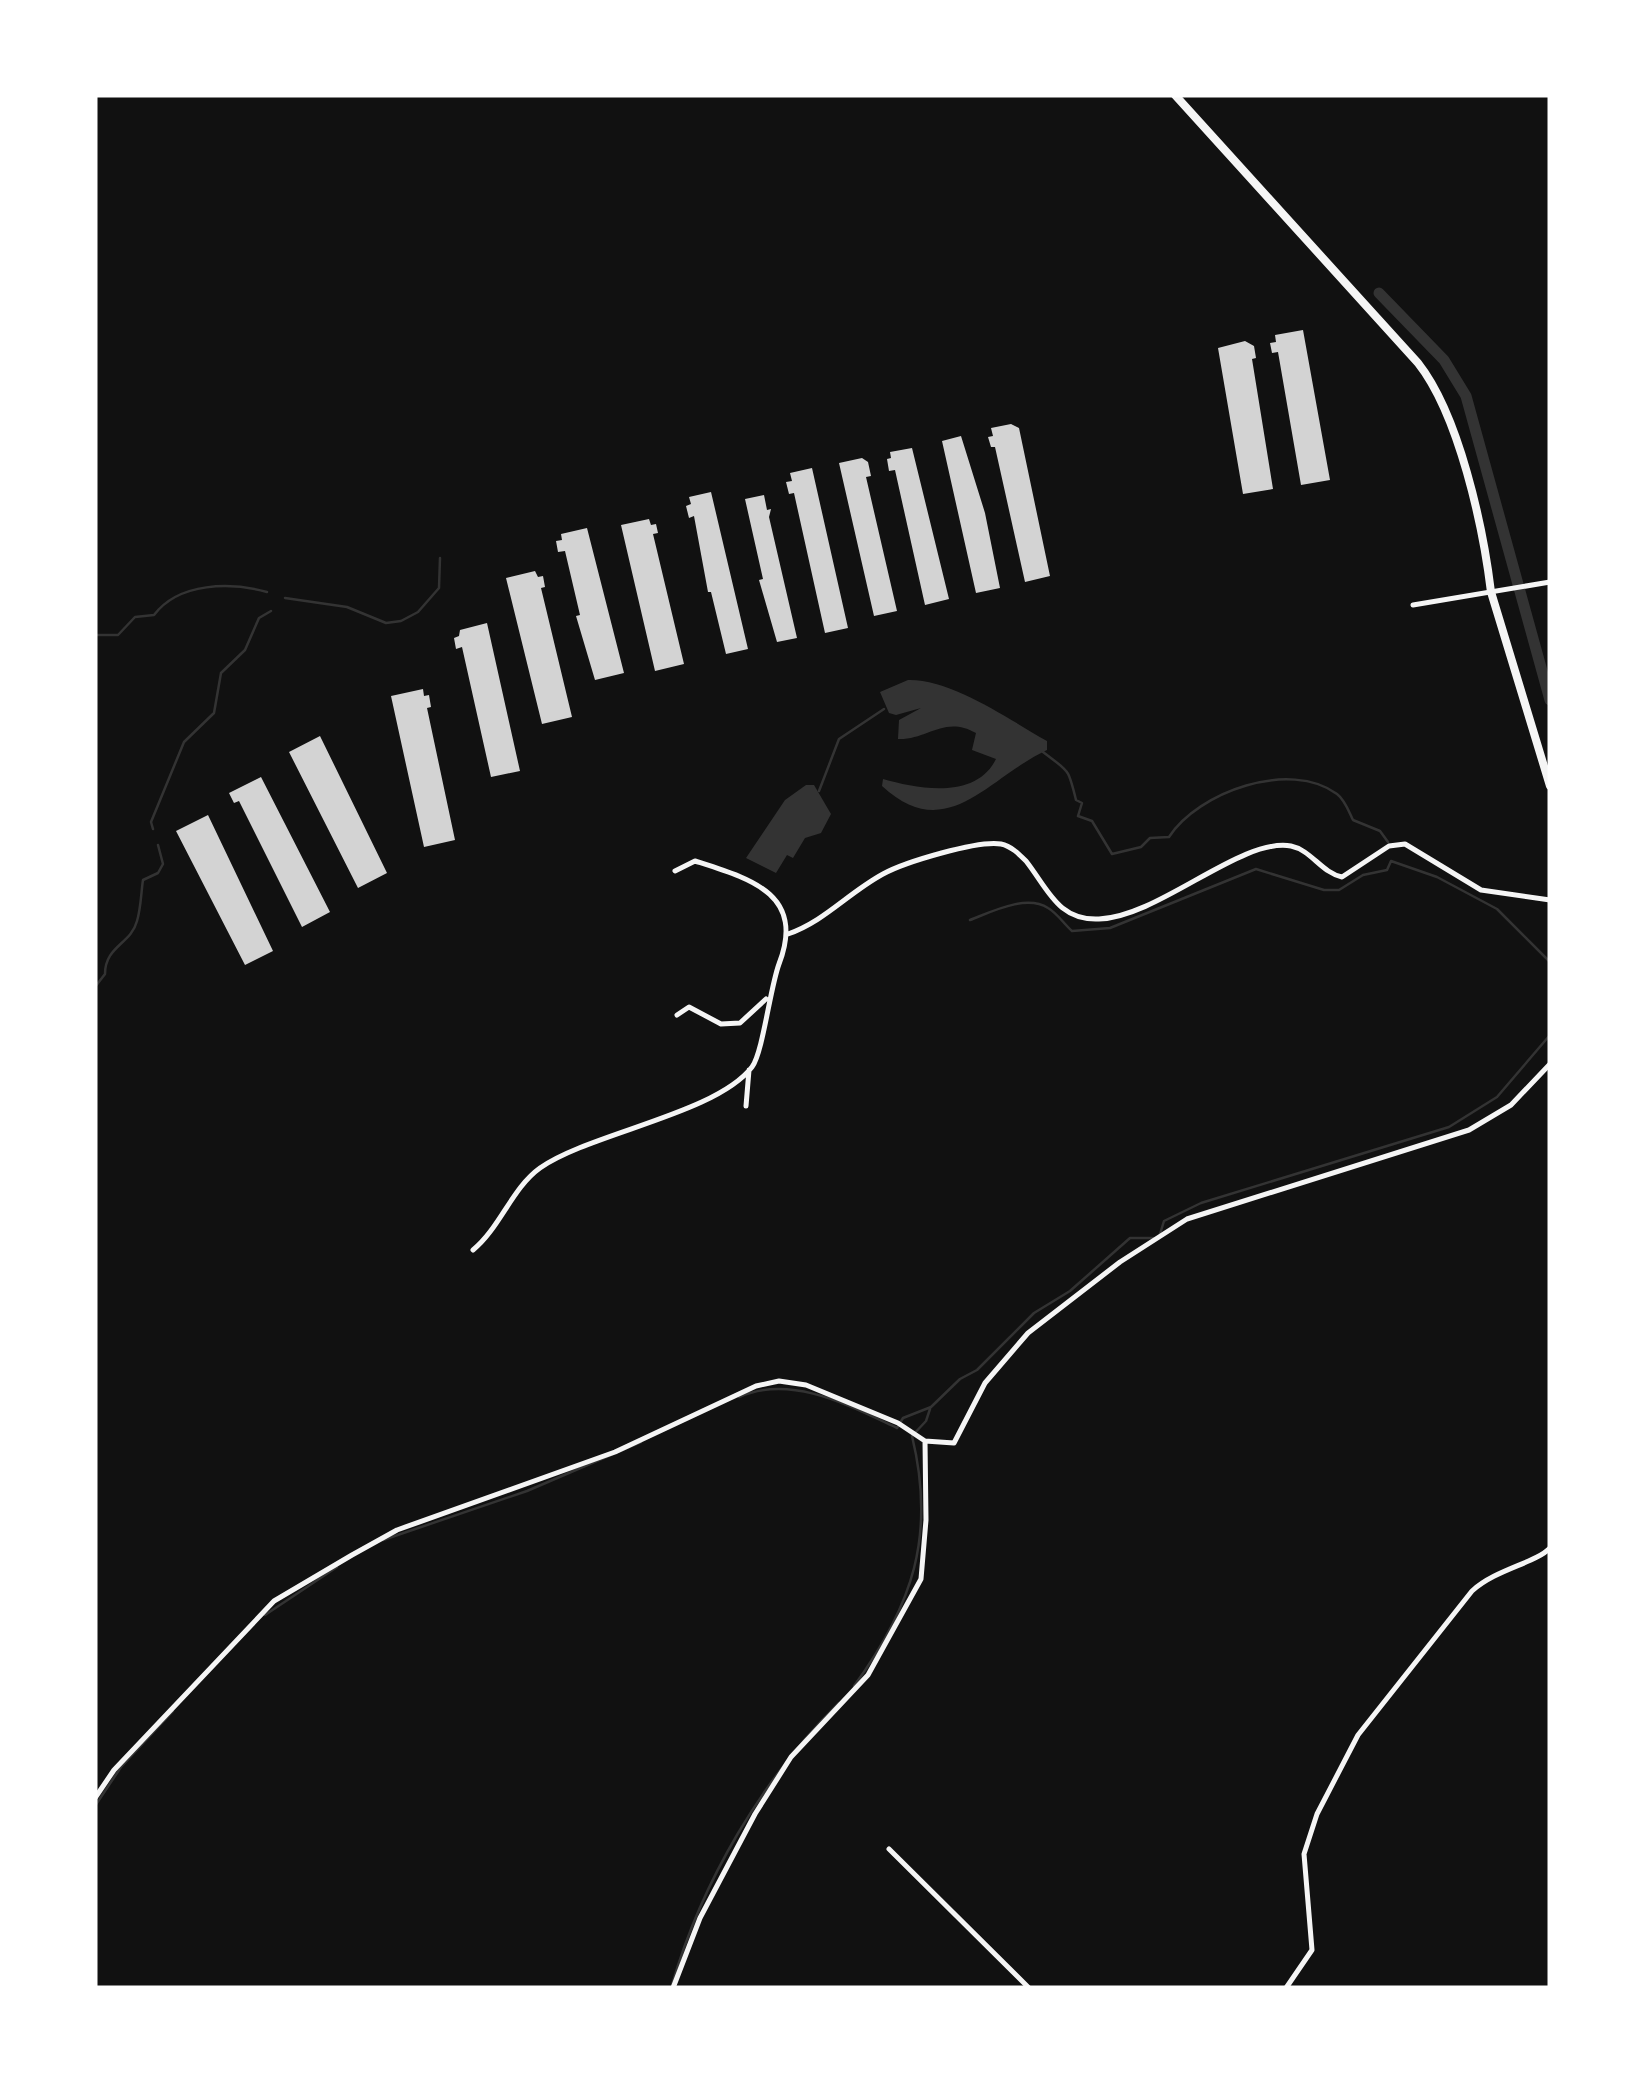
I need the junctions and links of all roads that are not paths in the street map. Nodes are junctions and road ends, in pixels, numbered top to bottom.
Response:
1 (1174, 95) edge
2 (1550, 582) edge
3 (1490, 592) junction
4 (1412, 605) dead end
5 (1550, 786) edge
6 (675, 871) dead end
7 (1550, 900) edge
8 (788, 934) junction
9 (768, 996) junction
10 (678, 1014) dead end
11 (1550, 1064) edge
12 (749, 1070) junction
13 (746, 1106) dead end
14 (473, 1250) dead end
15 (925, 1441) junction
16 (1550, 1548) edge
17 (95, 1798) edge
18 (889, 1850) dead end
19 (674, 1988) edge
20 (1030, 1988) edge
21 (1286, 1988) edge

1 - 3 street
2 - 3 street
3 - 4 street
3 - 5 street
6 - 8 street
7 - 8 street
8 - 9 street
9 - 10 street
9 - 12 street
11 - 15 street
12 - 13 street
12 - 14 street
15 - 17 street
15 - 19 street
16 - 21 street
18 - 20 street

